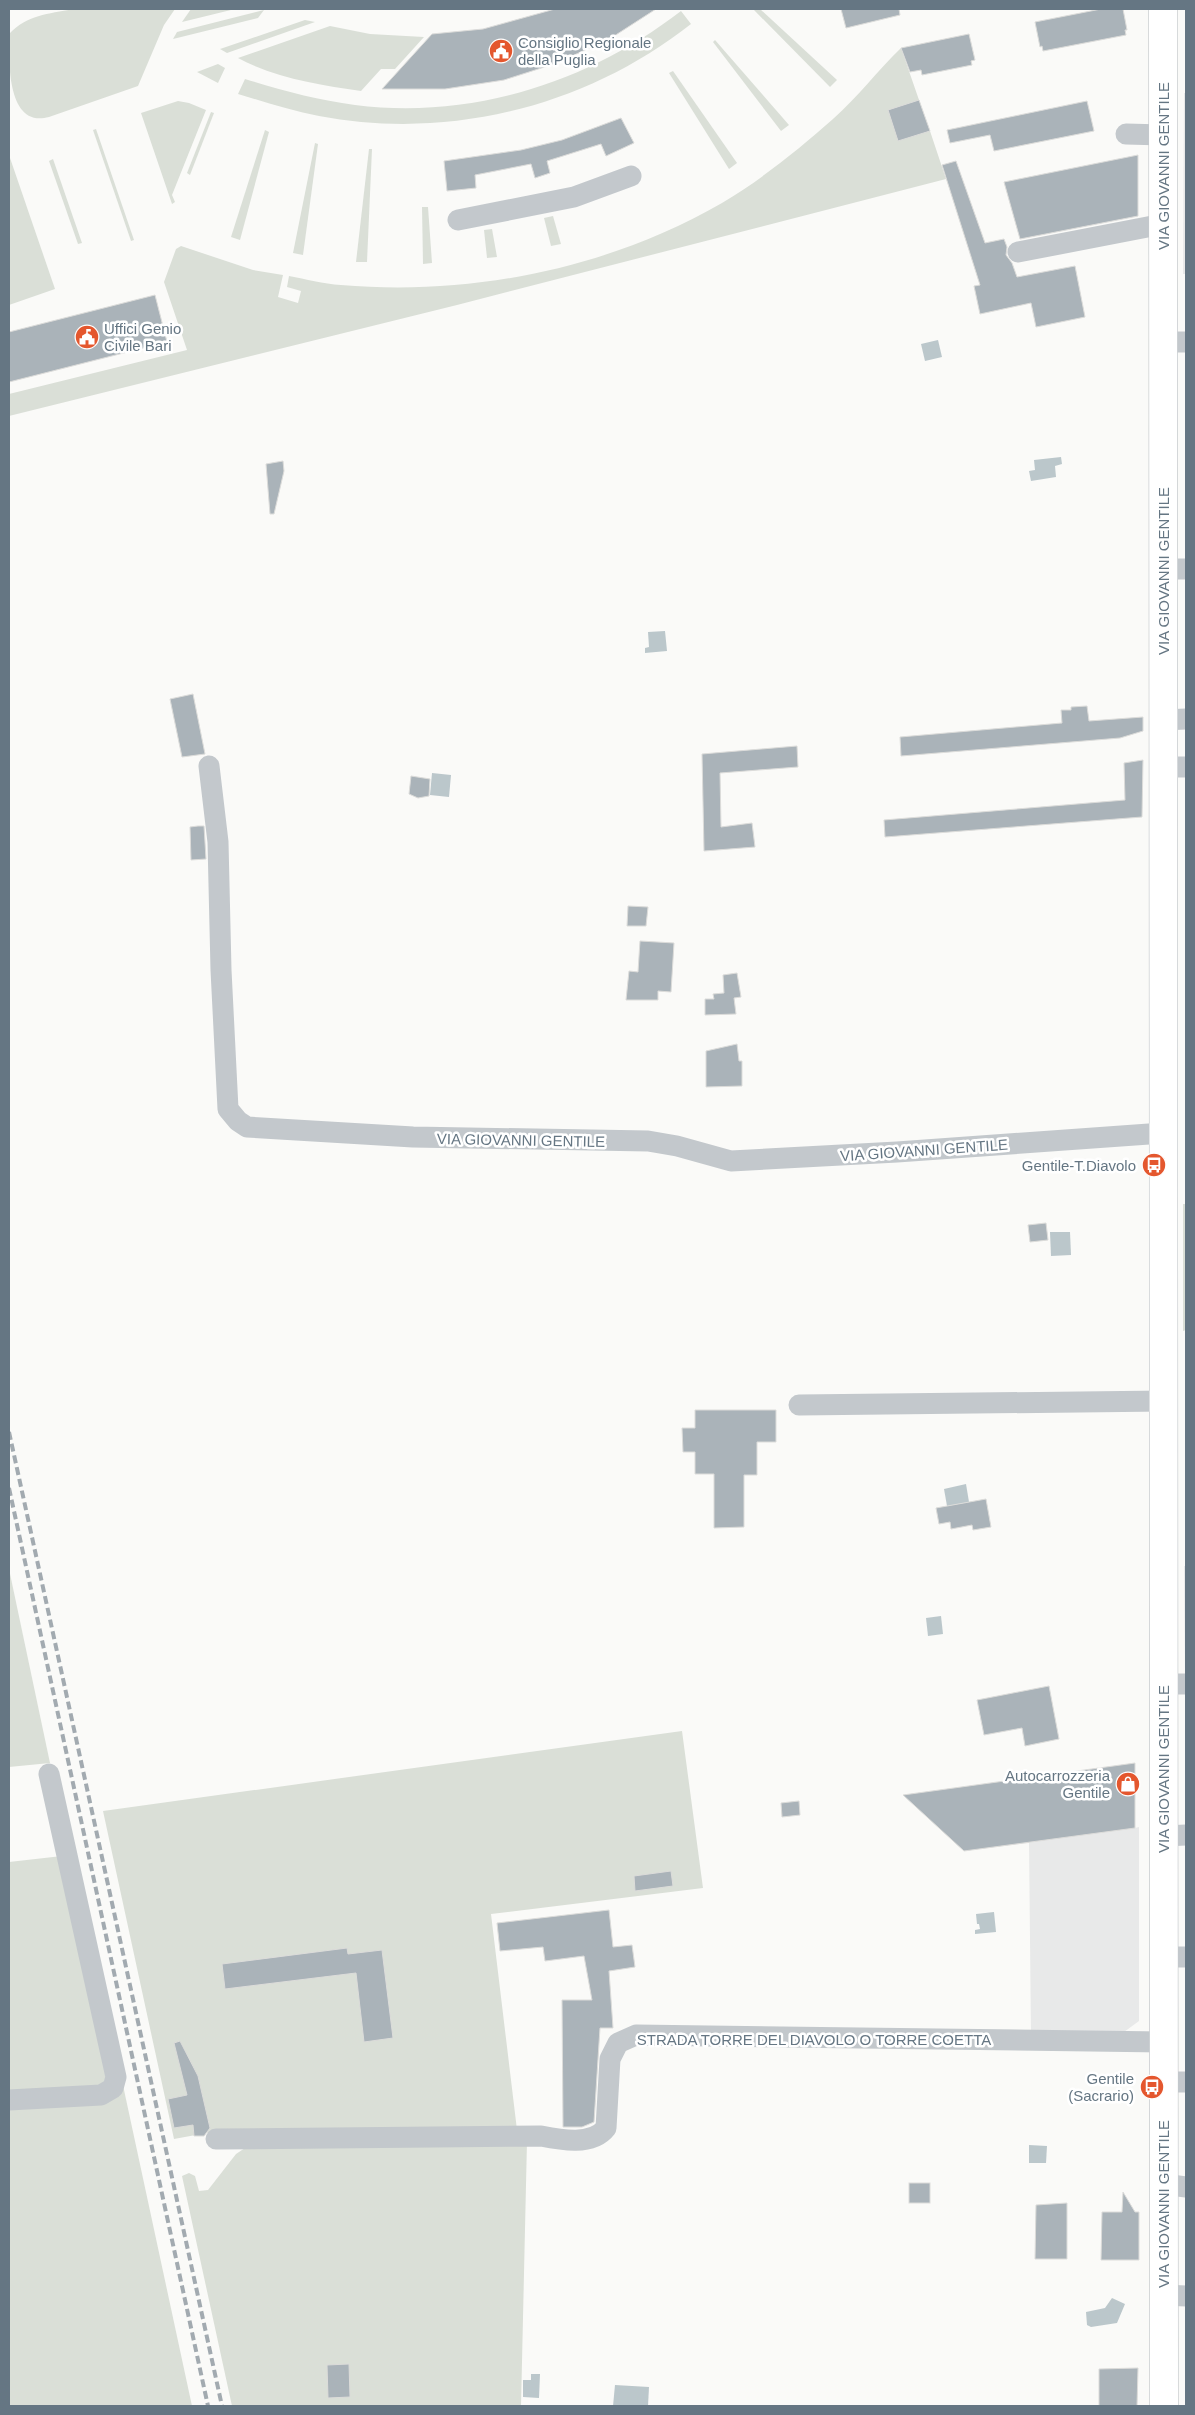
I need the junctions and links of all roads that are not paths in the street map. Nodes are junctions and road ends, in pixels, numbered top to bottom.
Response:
1 (1163, 9) edge
2 (1126, 134) dead end
3 (1163, 135) junction
4 (631, 176) dead end
5 (458, 220) dead end
6 (1163, 224) junction
7 (1018, 252) dead end
8 (1175, 342) edge
9 (1174, 569) edge
10 (1174, 719) edge
11 (208, 766) dead end
12 (1174, 767) edge
13 (1163, 1133) junction
14 (1164, 1401) junction
15 (799, 1405) dead end
16 (1175, 1684) edge
17 (49, 1774) dead end
18 (1175, 1835) edge
19 (1175, 1957) edge
20 (1163, 2042) junction
21 (1175, 2082) edge
22 (9, 2100) edge
23 (216, 2139) dead end
24 (1175, 2185) edge
25 (1175, 2295) edge
26 (1164, 2400) edge

1 - 3 main road, VIA GIOVANNI GENTILE
2 - 3 lane
3 - 6 main road, VIA GIOVANNI GENTILE
4 - 5 lane
6 - 7 lane
6 - 8 main road, VIA GIOVANNI GENTILE
8 - 9 main road, VIA GIOVANNI GENTILE
9 - 10 main road, VIA GIOVANNI GENTILE
10 - 12 main road, VIA GIOVANNI GENTILE
11 - 13 lane, VIA GIOVANNI GENTILE
12 - 13 main road, VIA GIOVANNI GENTILE
13 - 14 main road, VIA GIOVANNI GENTILE
14 - 15 lane
14 - 16 main road, VIA GIOVANNI GENTILE
16 - 18 main road, VIA GIOVANNI GENTILE
17 - 22 lane
18 - 19 main road, VIA GIOVANNI GENTILE
19 - 20 main road, VIA GIOVANNI GENTILE
20 - 21 main road, VIA GIOVANNI GENTILE
20 - 23 lane, STRADA TORRE DEL DIAVOLO O TORRE COETTA
21 - 24 main road, VIA GIOVANNI GENTILE
24 - 25 main road, VIA GIOVANNI GENTILE
25 - 26 main road, VIA GIOVANNI GENTILE

